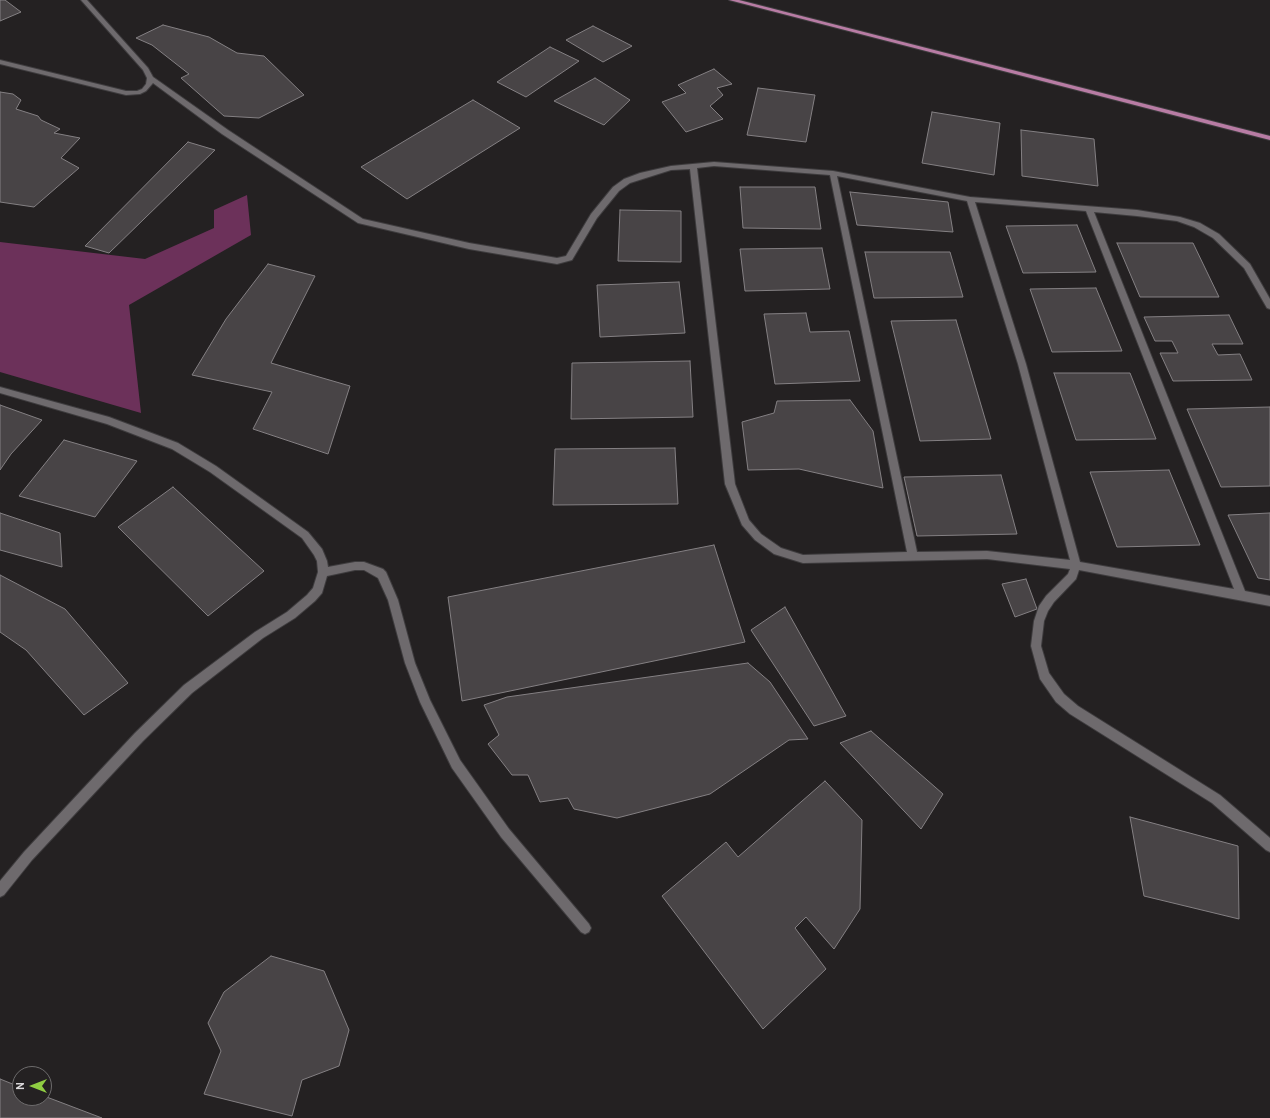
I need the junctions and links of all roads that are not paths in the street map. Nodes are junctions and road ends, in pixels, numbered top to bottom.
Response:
1 (84, 0) edge
2 (732, 0) edge
3 (0, 62) edge
4 (150, 78) junction
5 (1270, 138) edge
6 (693, 166) junction
7 (833, 173) junction
8 (970, 198) junction
9 (1089, 209) junction
10 (1270, 306) edge
11 (0, 390) edge
12 (913, 557) junction
13 (1076, 566) junction
14 (323, 572) junction
15 (1242, 595) junction
16 (1270, 601) edge
17 (1270, 846) edge
18 (0, 891) edge
19 (585, 928) dead end

1 - 4 street
2 - 5 main road
3 - 4 street
4 - 6 street
6 - 7 street
6 - 12 street
7 - 8 street
7 - 12 street
8 - 9 street
8 - 13 street
9 - 10 street
9 - 15 street
11 - 14 street
12 - 13 street
13 - 15 street
13 - 17 street
14 - 18 street
14 - 19 street
15 - 16 street

